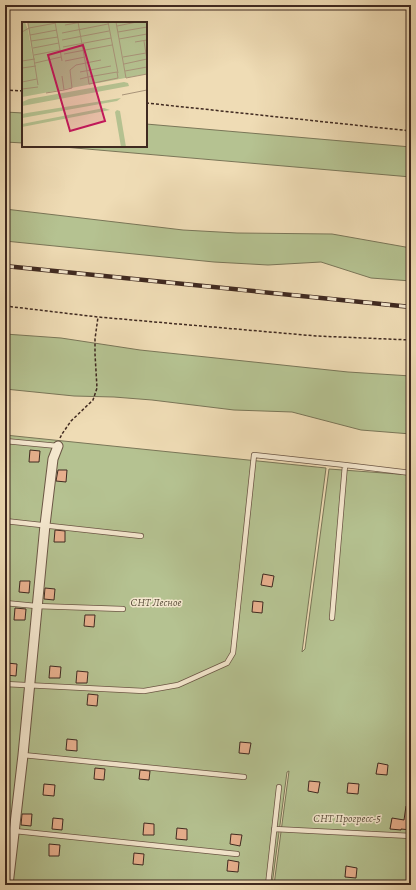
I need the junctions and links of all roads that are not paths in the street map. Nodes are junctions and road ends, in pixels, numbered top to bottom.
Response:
1 (5, 441) edge
2 (58, 446) joint
3 (344, 465) junction
4 (411, 473) edge
5 (5, 521) edge
6 (45, 526) junction
7 (141, 536) dead end
8 (5, 603) edge
9 (36, 606) junction
10 (123, 609) dead end
11 (332, 618) dead end
12 (5, 684) edge
13 (29, 685) junction
14 (23, 755) junction
15 (244, 777) dead end
16 (279, 787) dead end
17 (274, 829) junction
18 (10, 831) edge
19 (411, 836) edge
20 (237, 854) dead end
21 (8, 885) edge
22 (268, 885) edge

1 - 2 lane
2 - 6 street
3 - 4 lane
3 - 11 lane
3 - 13 lane
5 - 6 lane
6 - 7 lane
6 - 9 street
8 - 9 lane
9 - 10 lane
9 - 13 street
12 - 13 lane
13 - 14 street
14 - 15 lane
14 - 18 street
16 - 17 lane
17 - 19 lane
17 - 22 lane
18 - 20 lane
18 - 21 street

